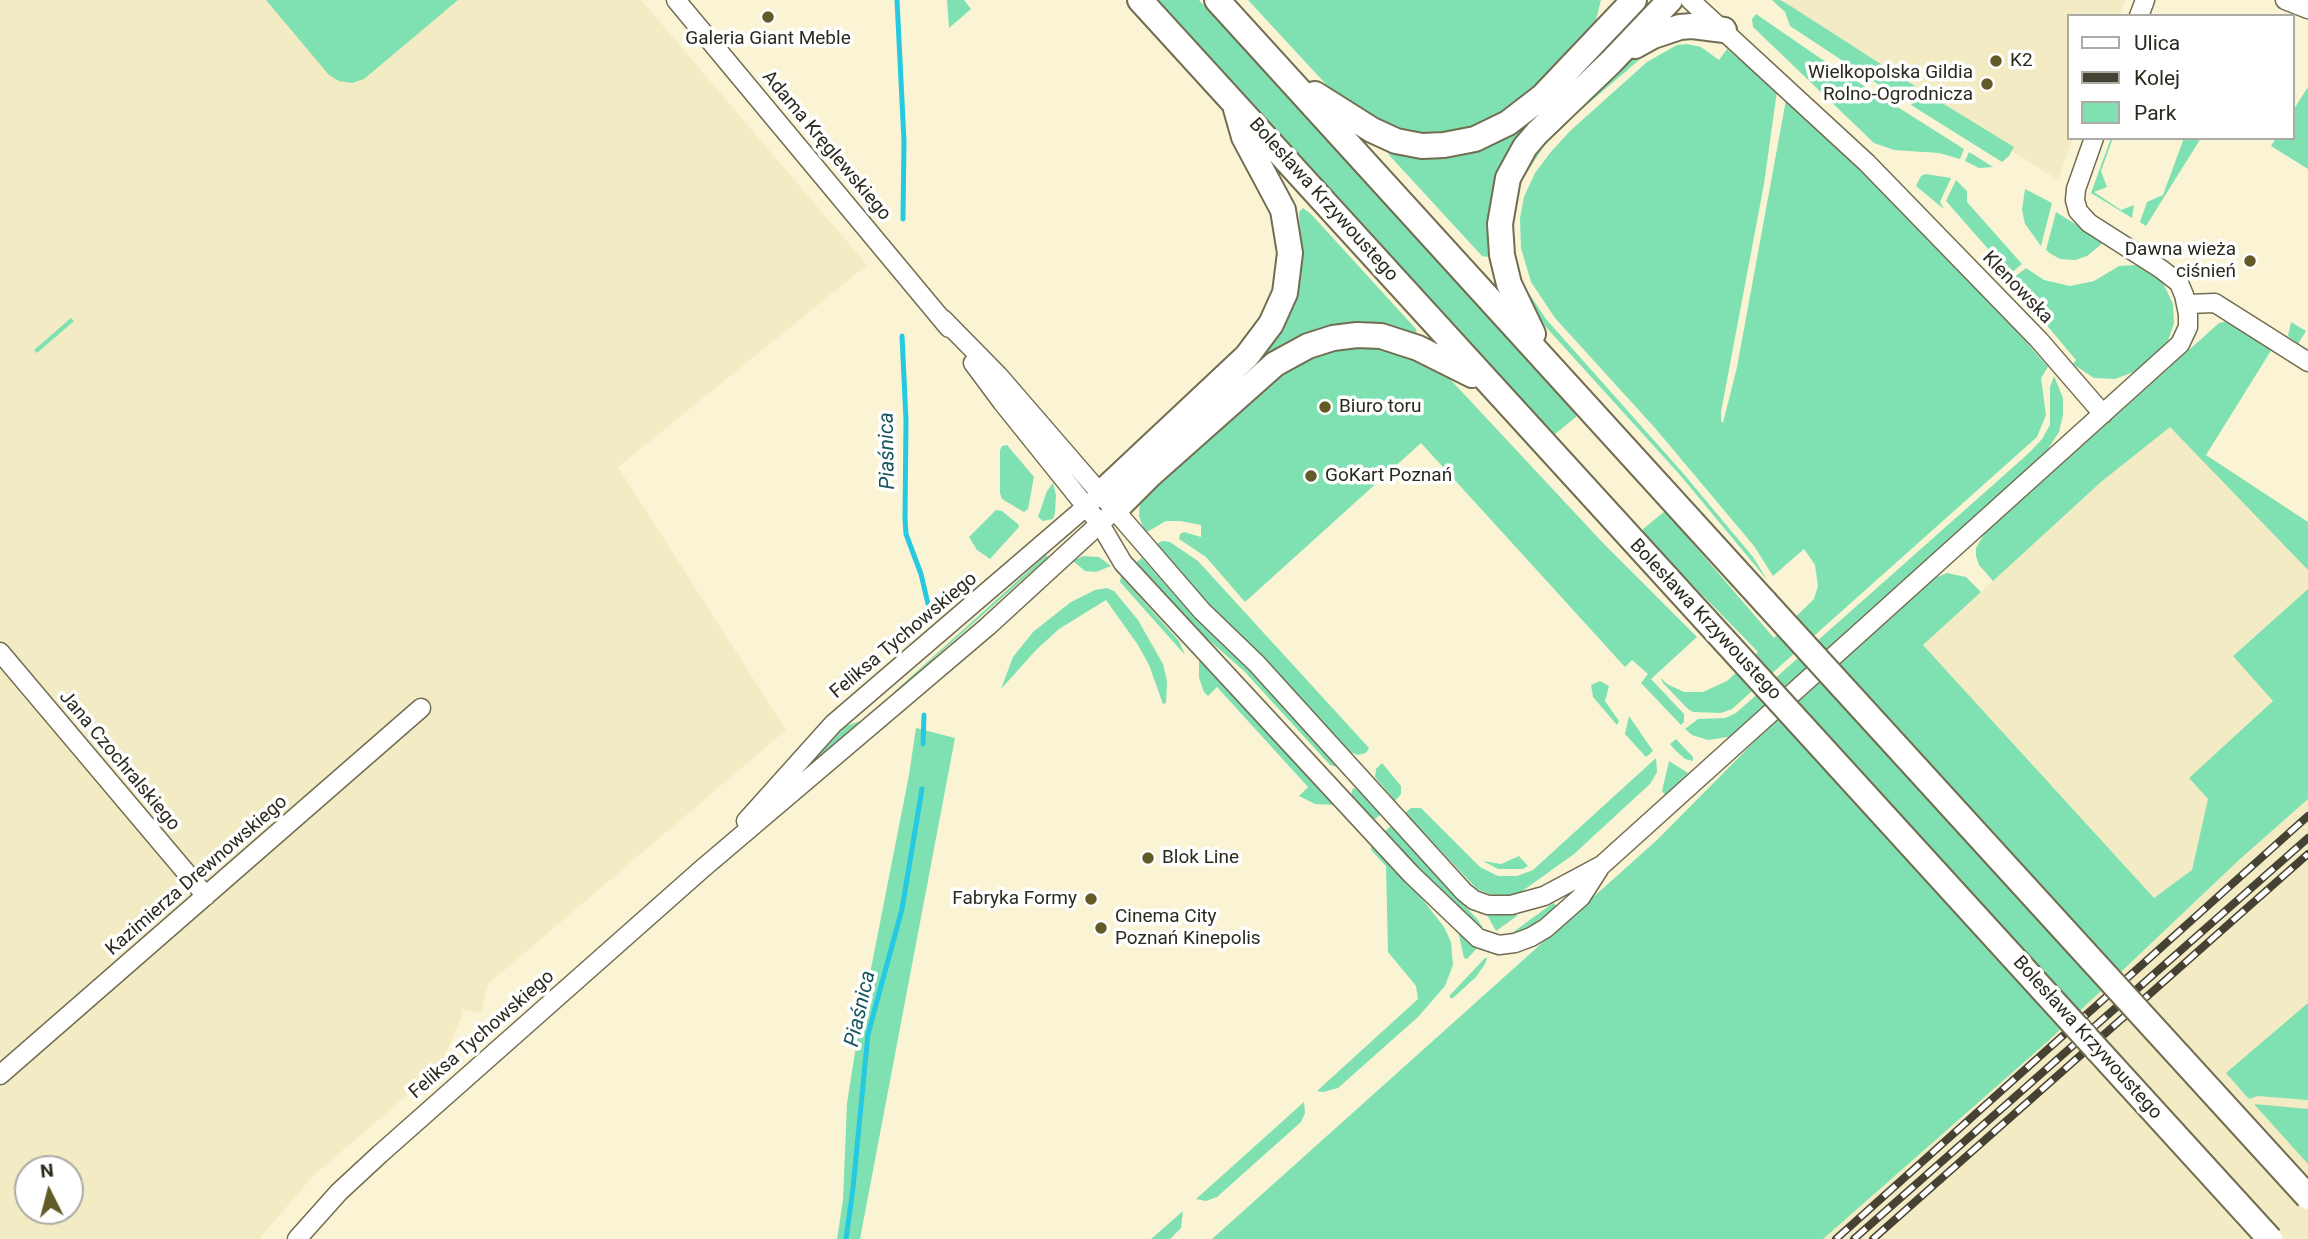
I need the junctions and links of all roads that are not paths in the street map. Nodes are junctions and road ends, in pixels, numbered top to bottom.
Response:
1 (676, 0) edge
2 (1140, 0) edge
3 (1217, 0) edge
4 (1609, 0) edge
5 (1634, 0) edge
6 (1670, 0) edge
7 (1690, 0) edge
8 (2285, 0) edge
9 (2308, 9) edge
10 (1724, 30) junction
11 (1604, 34) junction
12 (1611, 62) junction
13 (1286, 76) junction
14 (1234, 102) junction
15 (2093, 140) edge
16 (2187, 304) junction
17 (943, 319) junction
18 (1545, 360) junction
19 (2308, 362) edge
20 (1498, 395) junction
21 (2103, 414) junction
22 (1101, 509) junction
23 (0, 652) edge
24 (861, 701) junction
25 (421, 708) dead end
26 (882, 718) junction
27 (1602, 865) junction
28 (702, 869) junction
29 (206, 896) junction
30 (2, 1068) edge
31 (2308, 1197) edge
32 (297, 1239) edge
33 (2270, 1239) edge

1 - 17 street, Adama Kręglewskiego
2 - 14 main road, Bolesława Krzywoustego
3 - 13 main road
4 - 11 main road
5 - 11 main road
6 - 12 main road
7 - 10 street, Klenowska
8 - 9 street
10 - 12 main road
10 - 21 street, Klenowska
11 - 13 main road
12 - 18 main road
13 - 18 main road
14 - 20 main road, Bolesława Krzywoustego
14 - 22 main road
15 - 16 street
16 - 19 street
16 - 21 street
17 - 22 street, Adama Kręglewskiego
17 - 22 street, Adama Kręglewskiego
18 - 31 main road, bridge
20 - 22 main road
20 - 33 main road, Bolesława Krzywoustego, bridge
21 - 27 street
22 - 24 street, Feliksa Tychowskiego
22 - 26 street, Feliksa Tychowskiego
22 - 27 street
22 - 27 street
23 - 29 street, Jana Czochralskiego
24 - 26 street
24 - 28 street, Feliksa Tychowskiego
25 - 29 street, Kazimierza Drewnowskiego
26 - 28 street, Feliksa Tychowskiego
28 - 32 street, Feliksa Tychowskiego
29 - 30 street, Kazimierza Drewnowskiego

